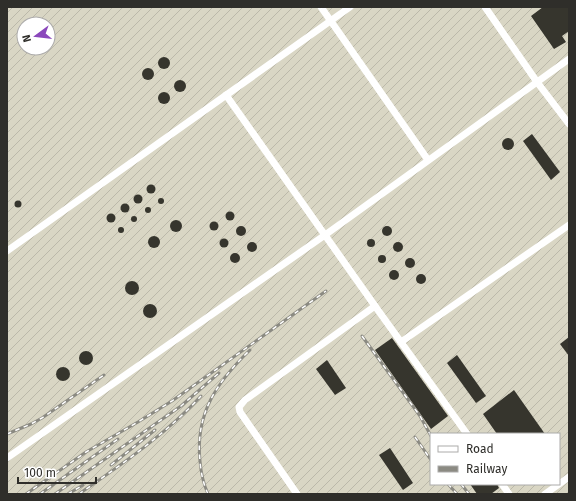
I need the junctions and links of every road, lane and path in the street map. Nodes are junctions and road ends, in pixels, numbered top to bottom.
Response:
1 (321, 7) edge
2 (350, 7) edge
3 (485, 7) edge
4 (331, 21) junction
5 (569, 60) edge
6 (537, 82) junction
7 (226, 95) junction
8 (569, 124) edge
9 (428, 160) junction
10 (569, 224) edge
11 (325, 235) junction
12 (7, 251) edge
13 (375, 306) junction
14 (401, 342) junction
15 (465, 433) edge
16 (8, 454) edge
17 (569, 477) edge
18 (560, 483) edge
19 (503, 485) edge
20 (558, 485) edge
21 (297, 494) edge
22 (509, 494) edge
23 (545, 494) edge

1 - 4 lane
2 - 4 lane
3 - 6 lane
4 - 7 lane
4 - 9 lane
5 - 6 lane
6 - 8 lane
6 - 9 lane
7 - 11 lane
7 - 12 lane
9 - 11 lane
10 - 14 lane
11 - 13 lane
11 - 16 lane
13 - 14 lane
13 - 21 lane
14 - 15 lane
17 - 18 lane
19 - 22 lane
20 - 23 lane

